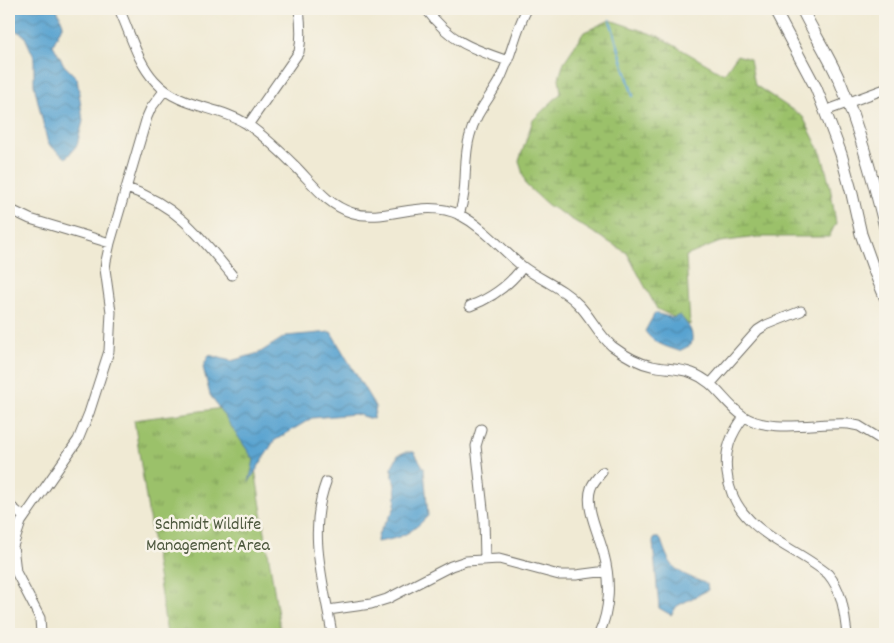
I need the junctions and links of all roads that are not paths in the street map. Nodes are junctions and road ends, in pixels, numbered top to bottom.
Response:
1 (119, 9) edge
2 (299, 9) edge
3 (426, 9) edge
4 (527, 9) edge
5 (774, 9) edge
6 (802, 9) edge
7 (508, 61) junction
8 (885, 89) edge
9 (164, 91) junction
10 (848, 104) junction
11 (826, 111) junction
12 (248, 125) junction
13 (127, 188) junction
14 (9, 209) edge
15 (459, 215) junction
16 (885, 227) edge
17 (110, 243) junction
18 (523, 267) junction
19 (232, 275) dead end
20 (885, 297) edge
21 (470, 306) dead end
22 (801, 311) dead end
23 (711, 383) junction
24 (744, 417) junction
25 (481, 429) dead end
26 (885, 442) edge
27 (602, 472) dead end
28 (326, 482) dead end
29 (9, 506) edge
30 (24, 517) junction
31 (485, 559) junction
32 (608, 571) junction
33 (328, 610) junction
34 (41, 634) edge
35 (332, 634) edge
36 (599, 634) edge
37 (847, 634) edge

1 - 9 street
2 - 12 street
3 - 7 street
4 - 7 street
5 - 11 street
6 - 10 street
7 - 15 street
8 - 10 street
9 - 12 street
9 - 13 street
10 - 11 street
10 - 16 street
11 - 20 street
12 - 15 street
13 - 17 street
13 - 19 street
14 - 17 street
15 - 18 street
17 - 30 street
18 - 21 street
18 - 23 street
22 - 23 street
23 - 24 street
24 - 26 street
24 - 37 street
25 - 31 street
27 - 32 street
28 - 33 street
29 - 30 street
30 - 34 street
31 - 32 street
31 - 33 street
32 - 36 street
33 - 35 street

